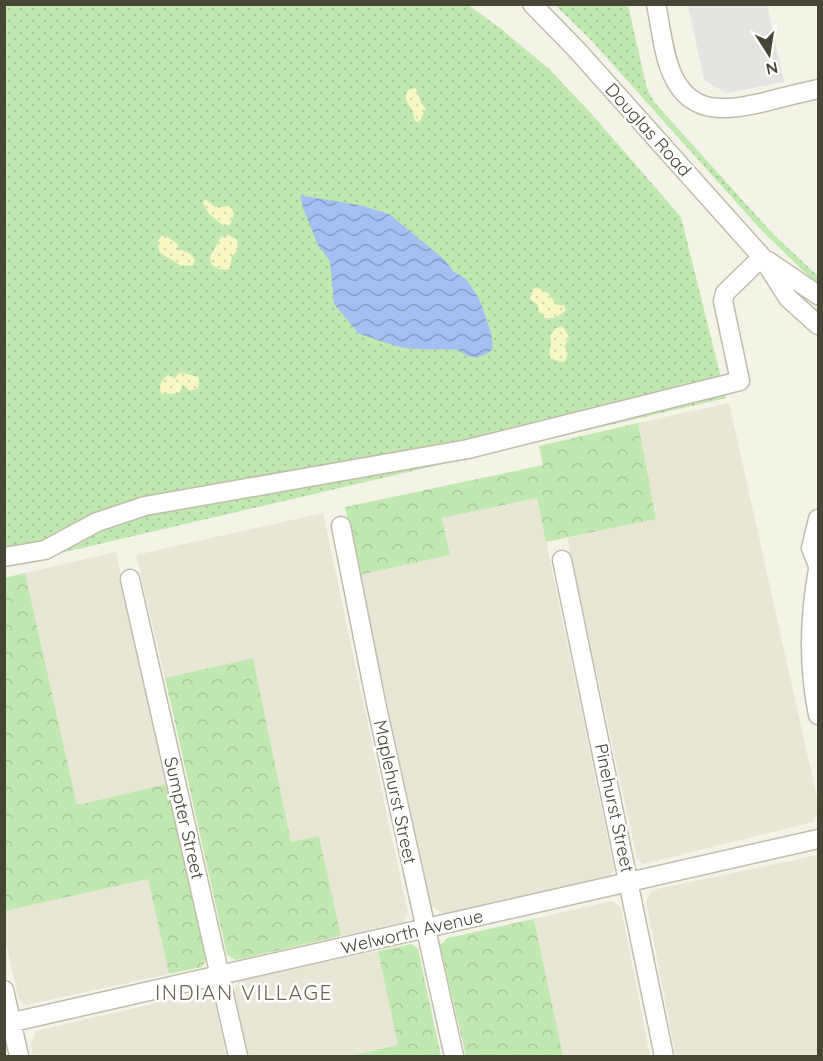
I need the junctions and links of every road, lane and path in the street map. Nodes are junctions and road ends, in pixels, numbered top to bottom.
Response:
1 (532, 4) edge
2 (656, 4) edge
3 (819, 89) edge
4 (762, 257) junction
5 (819, 295) edge
6 (819, 324) edge
7 (819, 519) edge
8 (341, 526) dead end
9 (4, 557) edge
10 (562, 560) dead end
11 (819, 568) edge
12 (130, 579) dead end
13 (819, 716) edge
14 (819, 839) edge
15 (629, 882) junction
16 (425, 928) junction
17 (220, 976) junction
18 (4, 990) edge
19 (8, 1023) edge
20 (19, 1056) edge
21 (238, 1056) edge
22 (454, 1056) edge
23 (664, 1056) edge

1 - 4 street, Douglas Road
2 - 3 street
4 - 5 street, Douglas Road
4 - 6 street, Douglas Road
4 - 9 street
7 - 11 street
8 - 16 street, Maplehurst Street
10 - 15 street, Pinehurst Street
11 - 13 street
12 - 17 street, Sumpter Street
14 - 15 street, Welworth Avenue
15 - 16 street, Welworth Avenue
15 - 23 street, Pinehurst Street
16 - 17 street, Welworth Avenue
16 - 22 street, Maplehurst Street
17 - 19 street, Welworth Avenue
17 - 21 street, Sumpter Street
18 - 19 street
19 - 20 street

